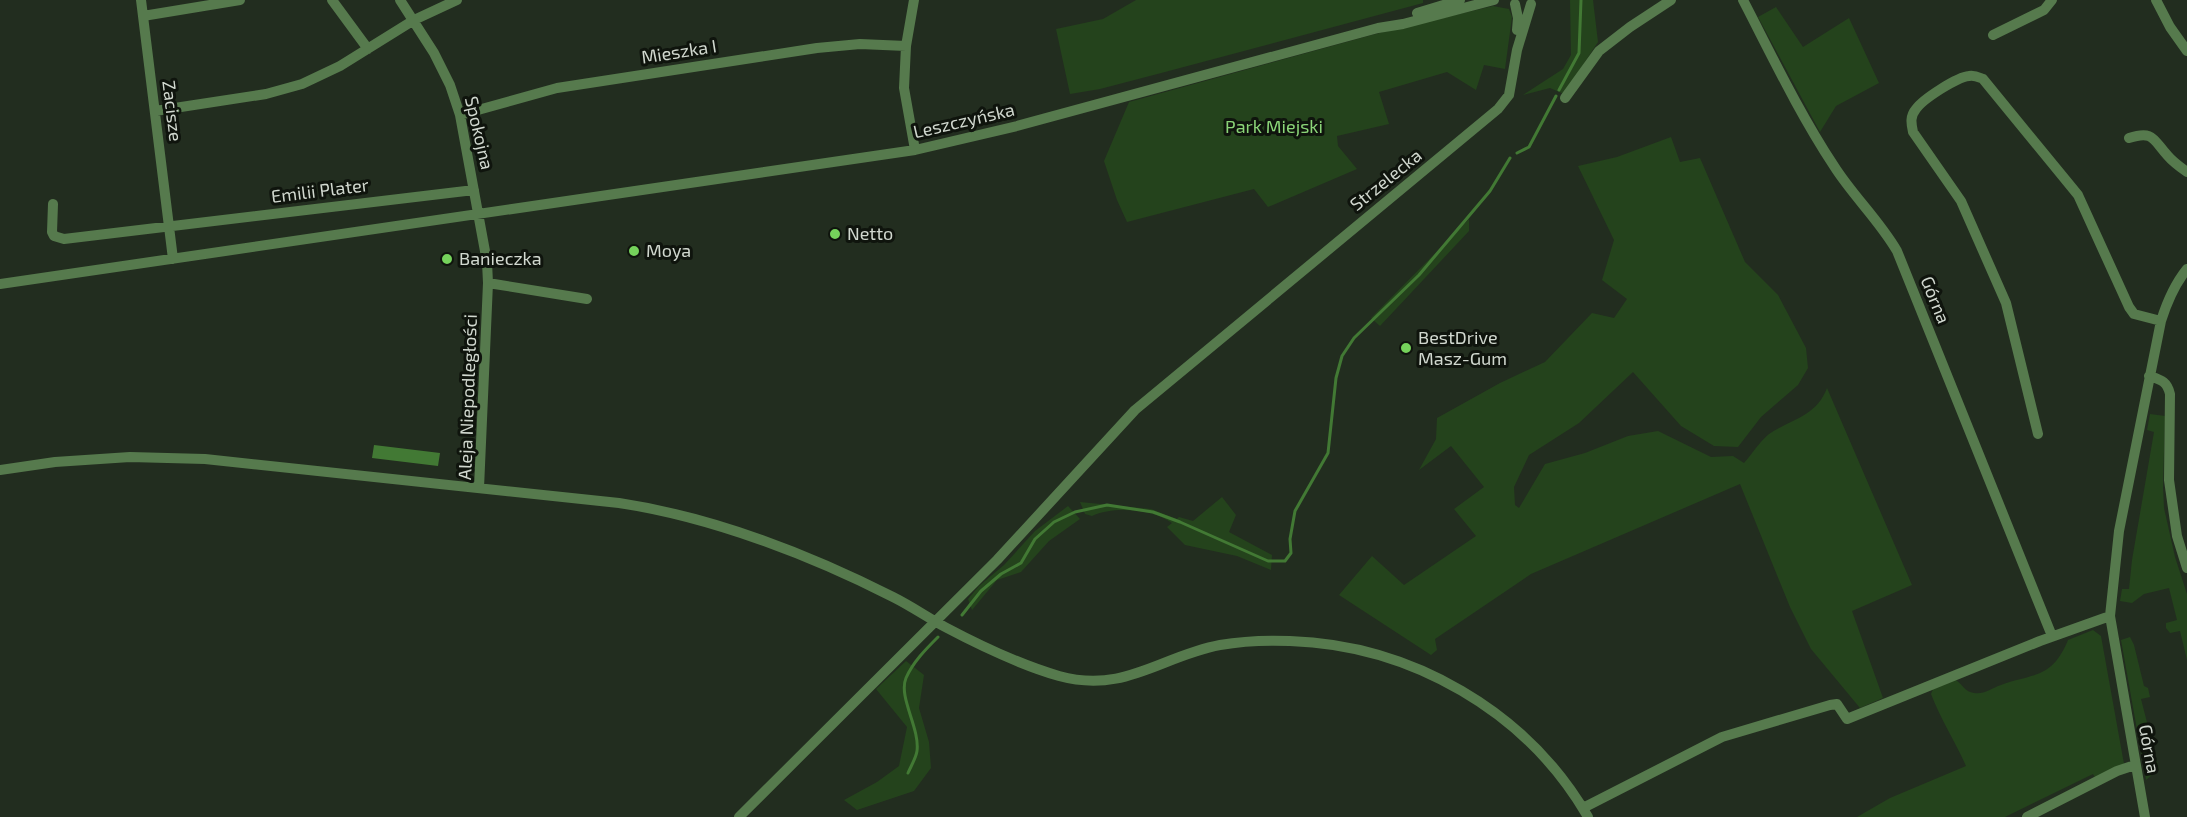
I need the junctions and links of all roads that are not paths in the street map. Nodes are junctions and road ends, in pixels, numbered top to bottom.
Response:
1 (141, 0) edge
2 (240, 0) edge
3 (332, 0) edge
4 (400, 0) edge
5 (457, 0) edge
6 (914, 0) edge
7 (1460, 0) edge
8 (1494, 0) edge
9 (1671, 0) edge
10 (1743, 0) edge
11 (2052, 0) edge
12 (2156, 0) edge
13 (1513, 2) edge
14 (1533, 2) edge
15 (1433, 4) edge
16 (143, 16) junction
17 (414, 20) junction
18 (1378, 28) junction
19 (1993, 35) dead end
20 (906, 46) junction
21 (368, 49) junction
22 (1517, 50) junction
23 (2187, 51) edge
24 (1565, 98) dead end
25 (155, 111) junction
26 (460, 115) junction
27 (2129, 138) dead end
28 (915, 150) junction
29 (2187, 172) edge
30 (474, 189) junction
31 (52, 204) dead end
32 (478, 215) junction
33 (169, 226) junction
34 (174, 259) junction
35 (2187, 269) edge
36 (488, 283) junction
37 (0, 284) edge
38 (587, 299) dead end
39 (2161, 321) junction
40 (2149, 376) junction
41 (2038, 434) dead end
42 (0, 470) edge
43 (479, 488) junction
44 (2187, 568) edge
45 (2110, 616) junction
46 (935, 621) junction
47 (2052, 636) junction
48 (2135, 765) junction
49 (1585, 813) edge
50 (739, 817) edge
51 (2027, 817) edge
52 (2145, 817) edge

1 - 16 street, Zacisze
2 - 16 street
3 - 21 street
4 - 17 street, Spokojna
5 - 17 street
6 - 20 street
7 - 15 street, Leszczyńska
8 - 18 street, Leszczyńska
9 - 24 street
10 - 47 street, Górna
11 - 19 street
12 - 23 street
13 - 14 street
13 - 22 street, Strzelecka
14 - 22 street, Strzelecka
15 - 18 street, Leszczyńska
16 - 25 street, Zacisze
17 - 21 street
17 - 26 street, Spokojna
18 - 28 street, Leszczyńska
20 - 26 street, Mieszka I
20 - 28 street
21 - 25 street
22 - 46 street, Strzelecka
25 - 33 street, Zacisze
26 - 30 street, Spokojna
27 - 29 street
28 - 32 street, Leszczyńska
30 - 32 street, Spokojna
30 - 33 street, Emilii Plater
31 - 33 street
32 - 34 street, Leszczyńska
32 - 36 street, Aleja Niepodległości
33 - 34 street, Zacisze
34 - 37 street, Leszczyńska
35 - 39 street, Górna
36 - 38 street
36 - 43 street, Aleja Niepodległości
39 - 40 street, Górna
39 - 41 street
40 - 44 street
40 - 45 street, Górna
42 - 43 street
43 - 46 street, Aleja Niepodległości
45 - 47 street
45 - 48 street, Górna
46 - 49 street, Aleja Niepodległości
46 - 50 street, Strzelecka
47 - 49 street
48 - 51 street
48 - 52 street, Górna

